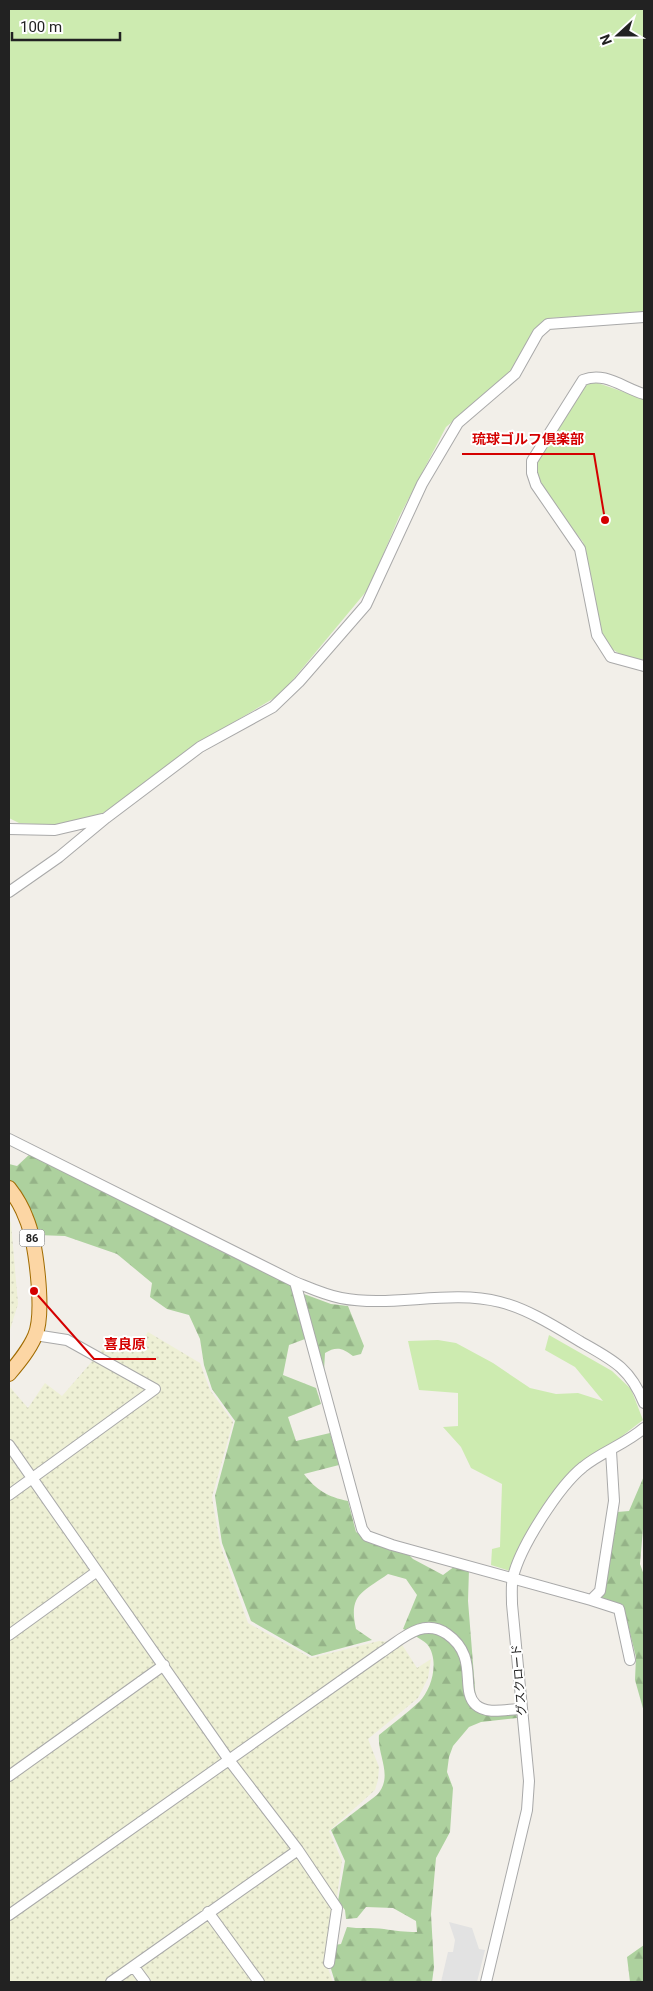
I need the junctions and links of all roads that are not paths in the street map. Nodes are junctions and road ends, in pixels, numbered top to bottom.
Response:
1 (644, 317) edge
2 (644, 394) edge
3 (644, 666) edge
4 (106, 818) junction
5 (9, 829) edge
6 (9, 892) edge
7 (9, 1139) edge
8 (9, 1188) edge
9 (295, 1282) junction
10 (36, 1335) junction
11 (9, 1374) edge
12 (644, 1403) edge
13 (644, 1428) edge
14 (9, 1445) edge
15 (611, 1451) junction
16 (32, 1478) junction
17 (9, 1495) edge
18 (96, 1572) junction
19 (513, 1578) junction
20 (591, 1600) junction
21 (9, 1635) edge
22 (630, 1660) dead end
23 (164, 1665) junction
24 (521, 1709) junction
25 (229, 1760) junction
26 (9, 1776) edge
27 (298, 1850) junction
28 (208, 1912) junction
29 (9, 1915) edge
30 (329, 1963) dead end
31 (134, 1967) junction
32 (111, 1982) edge
33 (145, 1982) edge
34 (259, 1982) edge
35 (486, 1982) edge

1 - 4 street
2 - 3 street
4 - 5 street
4 - 6 street
7 - 9 street
8 - 10 main road, 86
9 - 12 street
9 - 19 street
10 - 11 main road, 86
10 - 16 street
13 - 15 street, グスクロード
14 - 16 street
15 - 19 street, グスクロード
15 - 20 street
16 - 17 street
16 - 18 street
18 - 21 street
18 - 23 street
19 - 20 street
19 - 24 street, グスクロード
20 - 22 street
23 - 25 street
23 - 26 street
24 - 25 street
24 - 35 street, グスクロード
25 - 27 street
25 - 29 street
27 - 28 street
27 - 30 street
28 - 31 street
28 - 34 street
31 - 32 street
31 - 33 street

